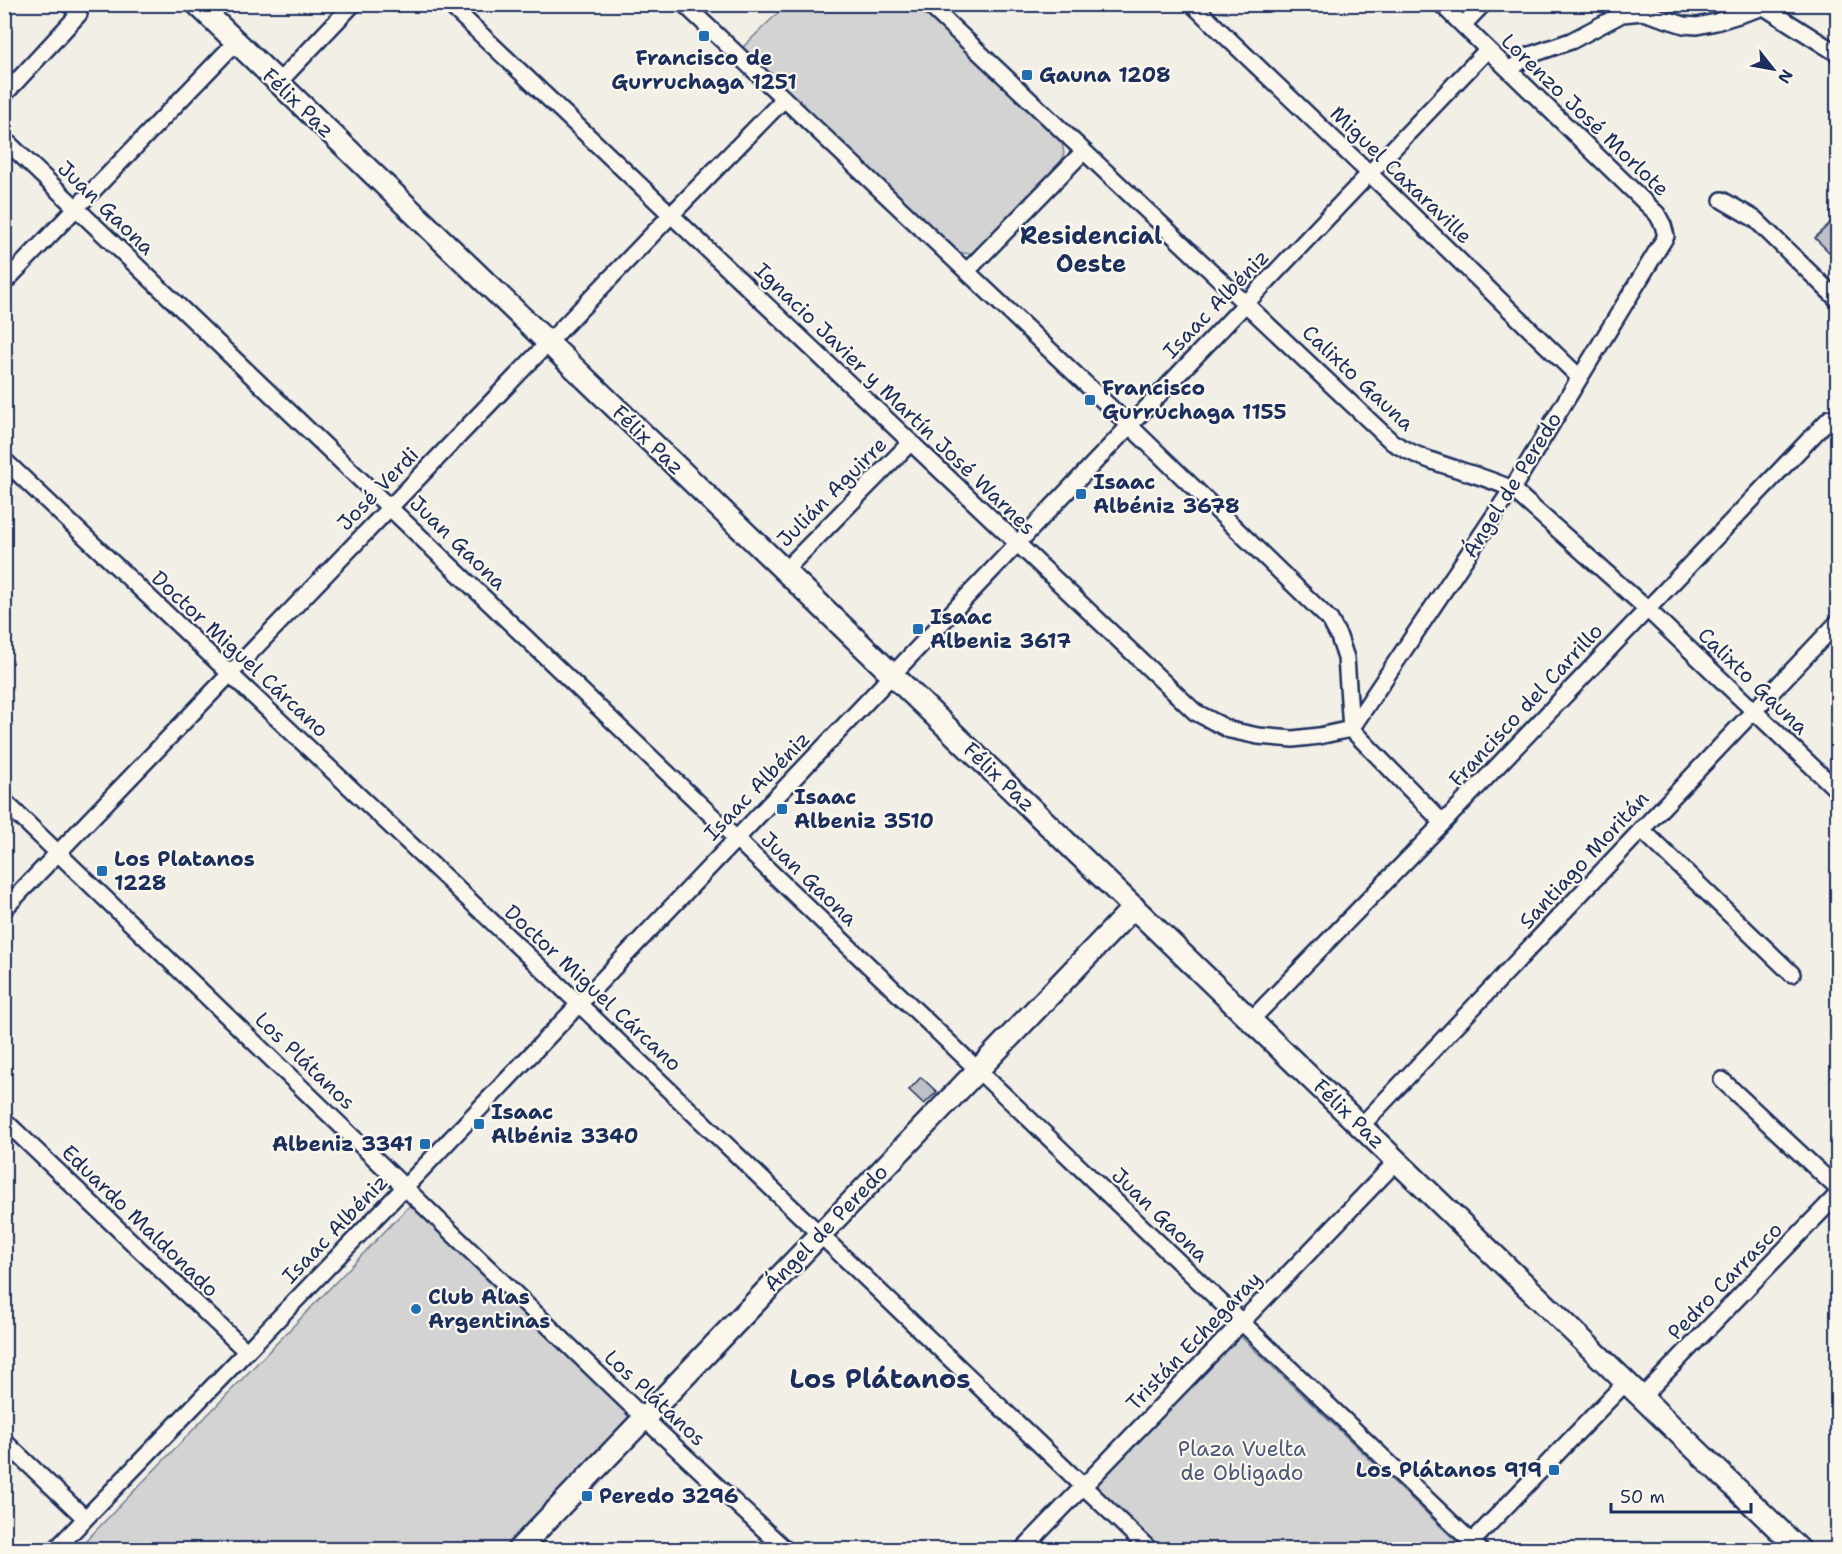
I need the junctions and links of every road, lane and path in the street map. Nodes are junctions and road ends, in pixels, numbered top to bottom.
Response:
1 (197, 4) edge
2 (353, 4) edge
3 (449, 4) edge
4 (684, 4) edge
5 (928, 4) edge
6 (1192, 4) edge
7 (1441, 4) edge
8 (1483, 4) edge
9 (1764, 6) edge
10 (74, 9) edge
11 (1463, 25) junction
12 (236, 42) junction
13 (1487, 50) junction
14 (1838, 54) edge
15 (1509, 70) junction
16 (278, 83) junction
17 (4, 94) edge
18 (784, 99) junction
19 (4, 140) edge
20 (1084, 151) junction
21 (1369, 173) junction
22 (1722, 201) dead end
23 (76, 208) junction
24 (671, 215) junction
25 (1666, 237) joint
26 (967, 272) junction
27 (4, 284) edge
28 (1838, 300) edge
29 (1246, 303) junction
30 (548, 343) junction
31 (1579, 377) junction
32 (1830, 418) dead end
33 (1129, 425) junction
34 (910, 442) junction
35 (4, 460) edge
36 (1512, 489) junction
37 (390, 507) junction
38 (1017, 544) junction
39 (784, 571) junction
40 (1647, 609) junction
41 (1838, 622) edge
42 (229, 674) junction
43 (892, 675) junction
44 (1754, 710) junction
45 (1352, 729) junction
46 (1838, 791) edge
47 (4, 801) edge
48 (1443, 823) junction
49 (1641, 829) junction
50 (736, 838) junction
51 (59, 853) junction
52 (1134, 907) junction
53 (4, 909) edge
54 (1792, 974) dead end
55 (579, 1004) junction
56 (1251, 1020) junction
57 (978, 1070) junction
58 (1722, 1080) dead end
59 (4, 1120) edge
60 (1361, 1126) junction
61 (1397, 1161) junction
62 (405, 1187) junction
63 (1838, 1189) edge
64 (1838, 1194) edge
65 (821, 1234) junction
66 (1242, 1322) junction
67 (246, 1351) junction
68 (1626, 1382) junction
69 (1642, 1397) junction
70 (644, 1418) junction
71 (4, 1441) edge
72 (1084, 1486) junction
73 (85, 1518) junction
74 (1472, 1547) edge
75 (55, 1550) edge
76 (518, 1550) edge
77 (786, 1550) edge
78 (1022, 1550) edge
79 (1150, 1550) edge
80 (1800, 1550) edge

1 - 12 main road, Félix Paz
2 - 16 street
3 - 24 street, Ignacio Javier y Martín José Warnes
4 - 18 street
5 - 20 street, Calixto Gauna
6 - 21 street, Miguel Caxaraville
7 - 11 street, Lorenzo José Morlote
8 - 11 street
9 - 14 street
9 - 15 street
10 - 17 street
11 - 13 street, Lorenzo José Morlote
12 - 16 main road, Félix Paz
12 - 23 street
13 - 15 street, Lorenzo José Morlote
13 - 21 street, Isaac Albéniz
15 - 25 street, Lorenzo José Morlote
16 - 30 main road, Félix Paz
18 - 24 street, José Verdi
18 - 26 street
19 - 23 street, Juan Gaona
20 - 26 street
20 - 29 street, Calixto Gauna
21 - 29 street, Isaac Albéniz
21 - 31 street, Miguel Caxaraville
22 - 28 street
23 - 27 street
23 - 37 street, Juan Gaona
24 - 30 street, José Verdi
24 - 34 street, Ignacio Javier y Martín José Warnes
25 - 31 street, Ángel de Peredo
26 - 33 street
29 - 33 street, Isaac Albéniz
29 - 36 street, Calixto Gauna
30 - 37 street, José Verdi
30 - 39 main road, Félix Paz
31 - 36 street, Ángel de Peredo
32 - 40 street, Francisco del Carrillo
33 - 38 street, Isaac Albéniz
33 - 45 street
34 - 38 street, Ignacio Javier y Martín José Warnes
34 - 39 street, Julián Aguirre
35 - 42 street, Doctor Miguel Cárcano
36 - 40 street, Calixto Gauna
36 - 45 street, Ángel de Peredo
37 - 42 street, José Verdi
37 - 50 street, Juan Gaona
38 - 43 street, Isaac Albéniz
38 - 45 street, Ignacio Javier y Martín José Warnes
39 - 43 main road, Félix Paz
40 - 44 street, Calixto Gauna
40 - 48 street, Francisco del Carrillo
41 - 44 street, Santiago Moritán
42 - 51 street, José Verdi
42 - 55 street, Doctor Miguel Cárcano
43 - 50 street, Isaac Albéniz
43 - 52 main road, Félix Paz
44 - 46 street, Calixto Gauna
44 - 49 street, Santiago Moritán
45 - 48 street
47 - 51 street, Los Plátanos
48 - 56 street, Francisco del Carrillo
49 - 54 street
49 - 60 street, Santiago Moritán
50 - 55 street, Isaac Albéniz
50 - 57 street, Juan Gaona
51 - 53 street, José Verdi
51 - 62 street, Los Plátanos
52 - 56 main road, Félix Paz
52 - 57 main road, Ángel de Peredo
55 - 62 street, Isaac Albéniz
55 - 65 street, Doctor Miguel Cárcano
56 - 60 main road, Félix Paz
57 - 65 main road, Ángel de Peredo
57 - 66 street, Juan Gaona
58 - 63 street
59 - 67 street, Eduardo Maldonado
60 - 61 main road, Félix Paz
61 - 66 street, Tristán Echegaray
61 - 68 main road, Félix Paz
62 - 67 street, Isaac Albéniz
62 - 70 street, Los Plátanos
64 - 69 street, Pedro Carrasco
65 - 70 main road, Ángel de Peredo
65 - 72 street, Doctor Miguel Cárcano
66 - 72 street, Tristán Echegaray
66 - 74 street, Juan Gaona
67 - 73 street, Isaac Albéniz
68 - 69 main road, Félix Paz
68 - 74 street
69 - 80 main road, Félix Paz
70 - 76 main road, Ángel de Peredo
70 - 77 street, Los Plátanos
71 - 73 street
72 - 78 street, Tristán Echegaray
72 - 79 street, Doctor Miguel Cárcano
73 - 75 street, Isaac Albéniz

